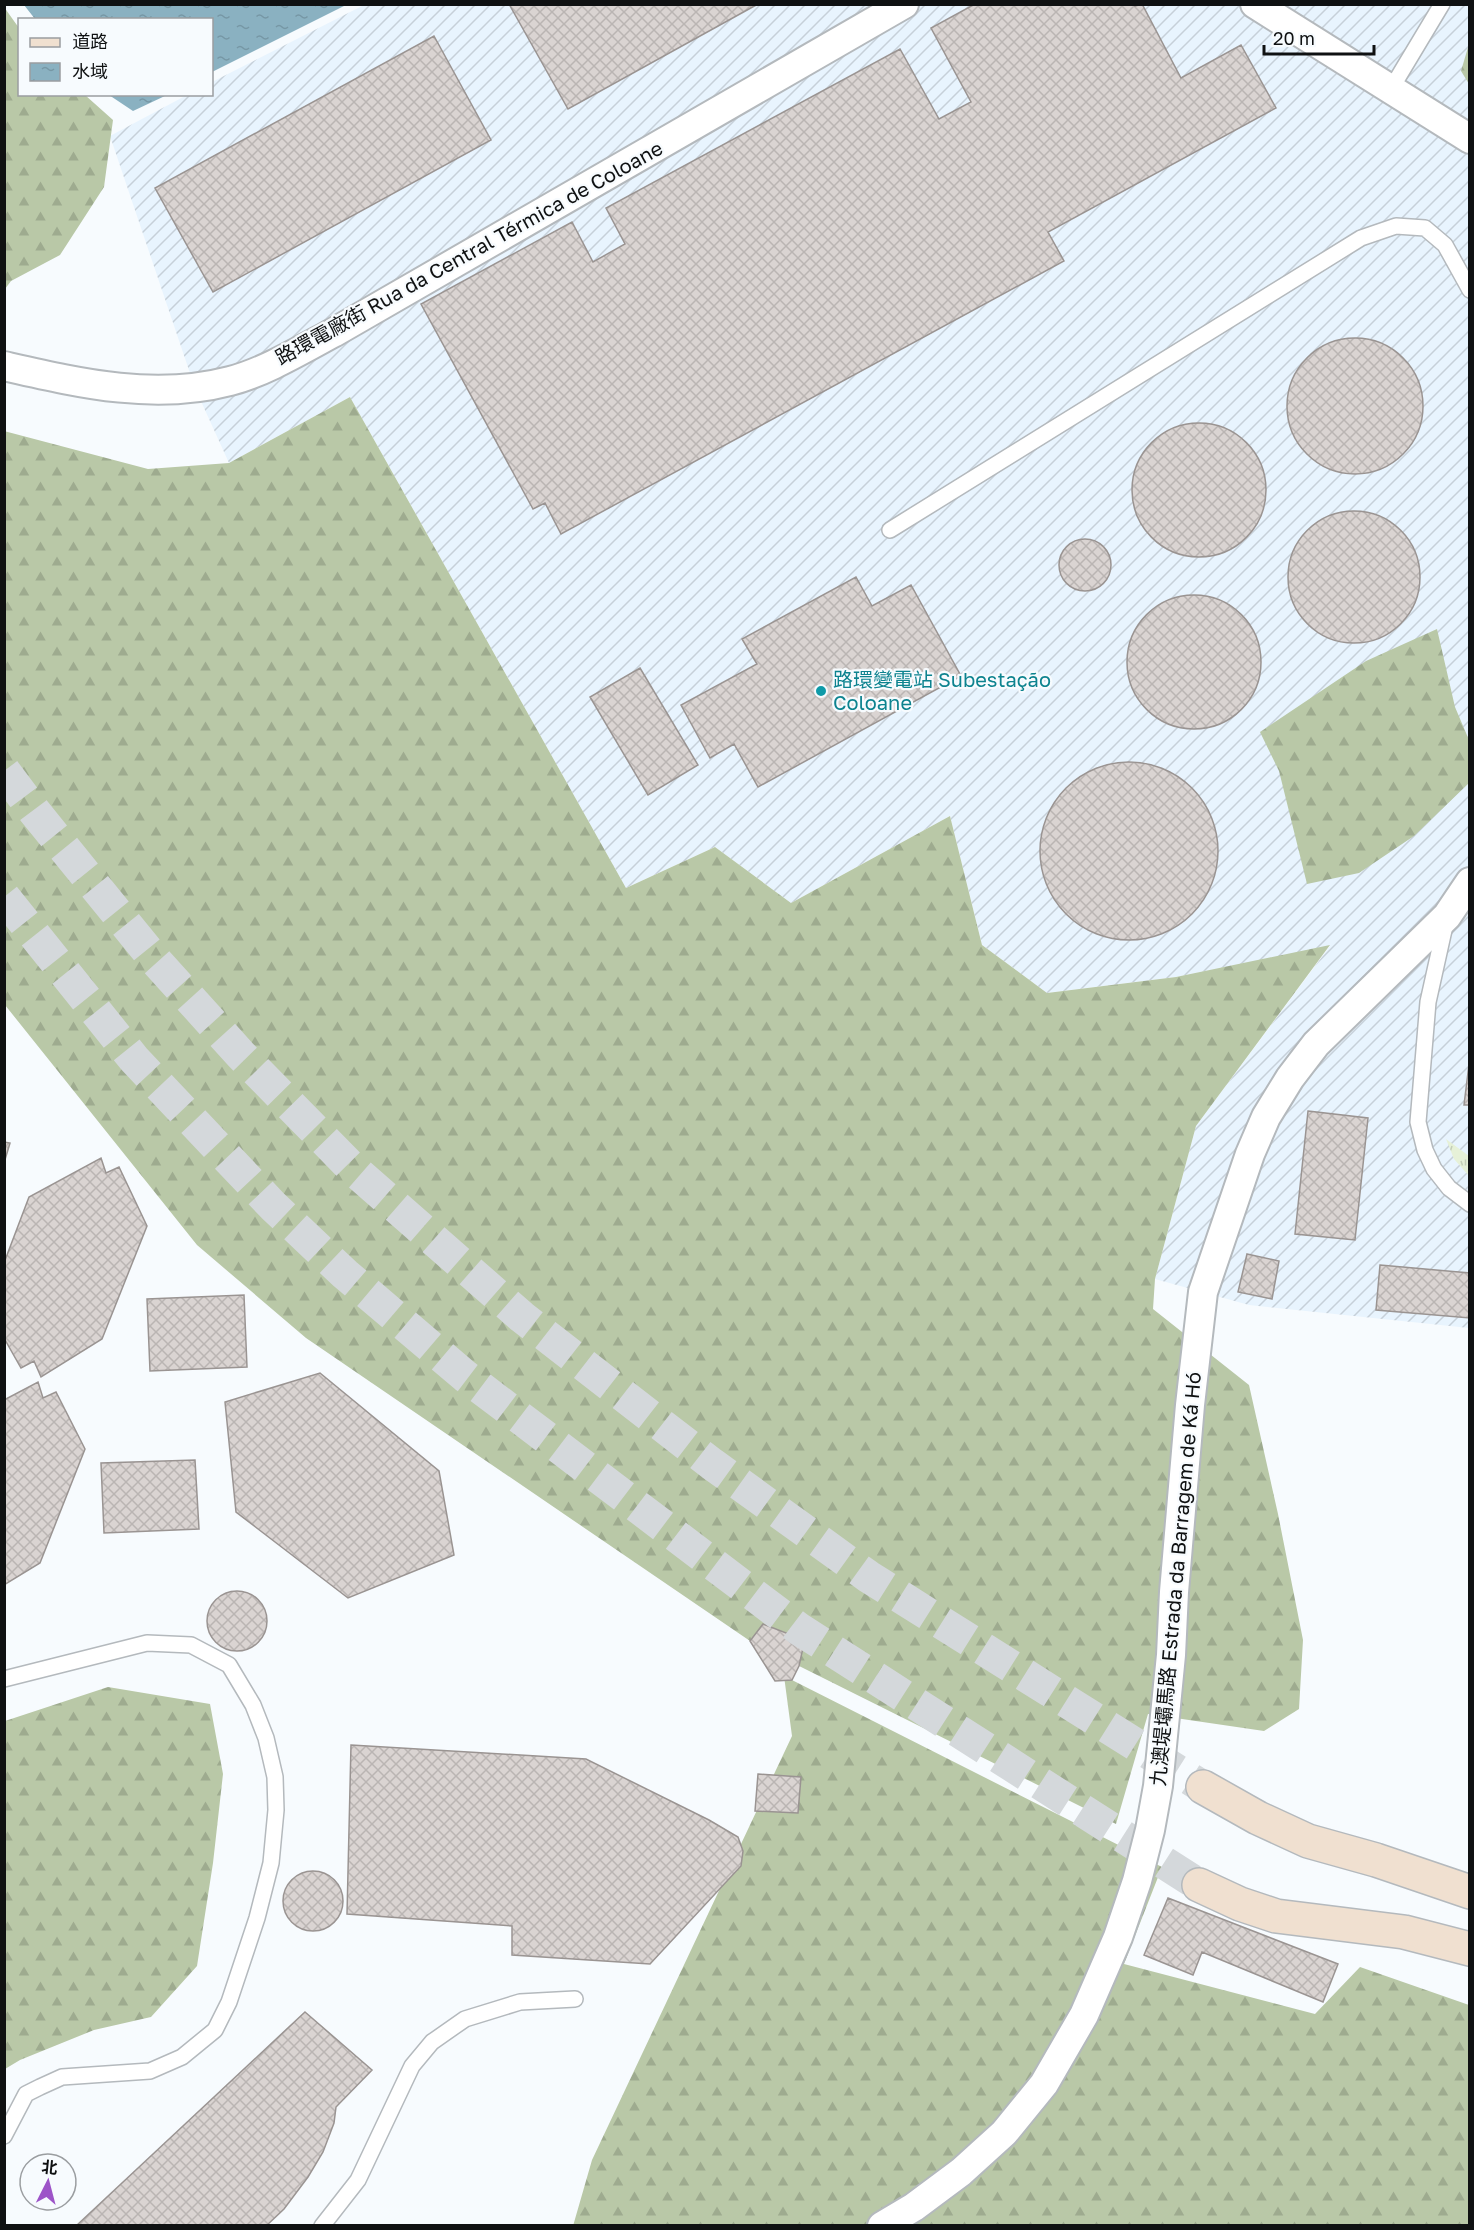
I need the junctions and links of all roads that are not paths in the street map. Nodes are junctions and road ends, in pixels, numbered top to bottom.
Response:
1 (904, 4) edge
2 (1255, 4) edge
3 (1442, 4) edge
4 (1391, 89) junction
5 (1470, 139) edge
6 (1470, 290) edge
7 (4, 366) edge
8 (890, 530) dead end
9 (1470, 882) edge
10 (1447, 916) junction
11 (1470, 1204) edge
12 (4, 1679) edge
13 (1203, 1787) tunnel mouth
14 (1199, 1885) tunnel mouth
15 (1470, 1892) edge
16 (1470, 1949) edge
17 (575, 2000) dead end
18 (4, 2136) edge
19 (322, 2226) edge
20 (882, 2226) edge

1 - 7 street, 路環電廠街 Rua da Central Térmica de Coloane
2 - 4 street
3 - 4 lane
4 - 5 street
6 - 8 lane
9 - 10 street
10 - 11 lane
10 - 20 street, 九澳堤壩馬路 Estrada da Barragem de Ká Hó
12 - 18 lane
13 - 15 main road
14 - 16 main road
17 - 19 lane

